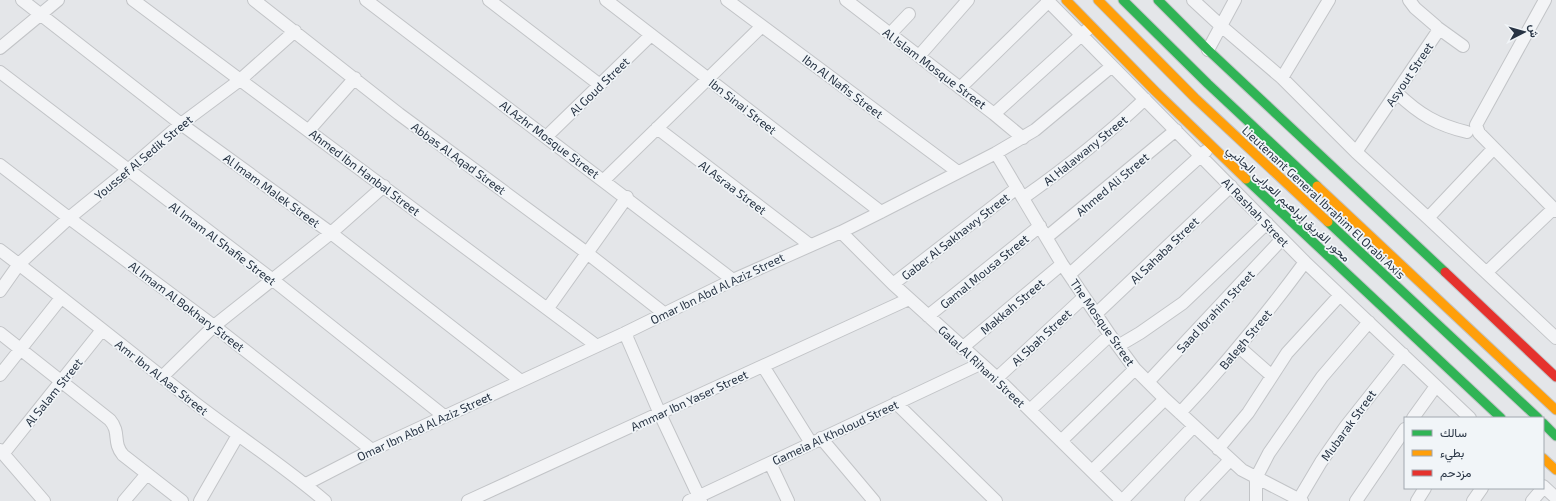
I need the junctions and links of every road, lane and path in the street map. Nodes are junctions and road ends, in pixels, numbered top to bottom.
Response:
1 (22, 0) edge
2 (58, 0) edge
3 (133, 0) edge
4 (254, 0) edge
5 (366, 0) edge
6 (489, 0) edge
7 (606, 0) edge
8 (727, 0) edge
9 (846, 0) edge
10 (968, 0) edge
11 (1066, 0) edge
12 (1098, 0) edge
13 (1122, 0) edge
14 (1136, 0) edge
15 (1158, 0) edge
16 (1193, 0) edge
17 (1235, 0) edge
18 (1329, 0) edge
19 (1409, 0) edge
20 (1545, 0) edge
21 (1048, 1) edge
22 (41, 14) junction
23 (908, 14) dead end
24 (762, 26) junction
25 (1091, 26) junction
26 (1220, 26) junction
27 (1438, 28) junction
28 (1153, 30) junction
29 (294, 31) junction
30 (890, 34) junction
31 (651, 35) junction
32 (1082, 35) junction
33 (1463, 46) dead end
34 (0, 48) edge
35 (1208, 50) junction
36 (919, 56) junction
37 (1112, 66) junction
38 (0, 72) edge
39 (355, 78) junction
40 (708, 78) junction
41 (1282, 78) junction
42 (240, 80) junction
43 (600, 85) junction
44 (960, 88) junction
45 (1396, 93) junction
46 (1145, 99) junction
47 (994, 114) junction
48 (181, 124) junction
49 (657, 128) junction
50 (309, 130) junction
51 (1176, 130) junction
52 (1467, 132) dead end
53 (546, 137) junction
54 (1023, 138) junction
55 (1211, 146) junction
56 (1494, 148) junction
57 (1356, 152) junction
58 (996, 153) junction
59 (1201, 156) junction
60 (0, 165) edge
61 (128, 170) junction
62 (958, 172) junction
63 (604, 180) junction
64 (384, 186) junction
65 (1231, 186) junction
66 (1020, 193) junction
67 (627, 197) junction
68 (1555, 210) edge
69 (880, 212) junction
70 (69, 218) junction
71 (1428, 218) junction
72 (1267, 223) junction
73 (1040, 226) junction
74 (841, 232) junction
75 (331, 233) junction
76 (1047, 237) junction
77 (1282, 239) junction
78 (810, 244) junction
79 (0, 250) edge
80 (587, 253) junction
81 (1305, 262) junction
82 (19, 264) junction
83 (1062, 264) junction
84 (1487, 272) junction
85 (1070, 274) junction
86 (273, 280) junction
87 (733, 280) junction
88 (893, 284) junction
89 (0, 291) edge
90 (1340, 295) junction
91 (1084, 297) junction
92 (61, 298) junction
93 (909, 299) junction
94 (548, 308) junction
95 (665, 314) junction
96 (1096, 314) junction
97 (928, 316) junction
98 (1368, 322) junction
99 (214, 326) junction
100 (102, 330) junction
101 (0, 333) edge
102 (624, 333) junction
103 (1110, 335) junction
104 (1556, 338) edge
105 (597, 346) junction
106 (1118, 346) junction
107 (1239, 347) junction
108 (962, 348) junction
109 (21, 349) junction
110 (1403, 354) junction
111 (980, 364) junction
112 (763, 366) junction
113 (1135, 369) junction
114 (0, 375) edge
115 (1272, 376) junction
116 (162, 377) junction
117 (1556, 377) edge
118 (997, 378) junction
119 (62, 380) junction
120 (521, 381) junction
121 (1148, 382) junction
122 (1436, 386) junction
123 (1165, 400) junction
124 (896, 403) junction
125 (1030, 410) junction
126 (1556, 410) edge
127 (1180, 413) junction
128 (660, 414) junction
129 (444, 416) junction
130 (1414, 417) edge
131 (1469, 417) edge
132 (1500, 417) edge
133 (1537, 417) edge
134 (1544, 424) edge
135 (1194, 426) junction
136 (1404, 430) edge
137 (238, 435) junction
138 (1556, 436) edge
139 (816, 440) junction
140 (1061, 441) junction
141 (1218, 449) junction
142 (372, 450) junction
143 (2, 452) edge
144 (1544, 459) edge
145 (1230, 460) junction
146 (770, 463) junction
147 (1556, 470) edge
148 (1092, 472) junction
149 (146, 474) junction
150 (1256, 478) junction
151 (306, 484) junction
152 (1544, 488) edge
153 (1425, 489) edge
154 (1481, 489) edge
155 (1541, 489) edge
156 (1556, 498) edge
157 (696, 499) edge
158 (1301, 500) edge
159 (44, 501) edge
160 (124, 501) edge
161 (182, 501) edge
162 (200, 501) edge
163 (326, 501) edge
164 (468, 501) edge
165 (788, 501) edge
166 (874, 501) edge
167 (996, 501) edge
168 (1122, 501) edge
169 (1191, 501) edge
170 (1256, 501) edge
171 (1356, 501) edge
172 (1416, 501) edge
173 (1473, 501) edge
174 (1532, 501) edge

1 - 22 street, Al Imam Malek Street
2 - 22 street
3 - 42 street, Ahmed Ibn Hanbal Street
4 - 29 street, Abbas Al Aqad Street
5 - 53 street, Al Azhr Mosque Street
6 - 43 street
7 - 31 street, Ibn Sinai Street
8 - 24 street, Ibn Al Nafis Street
9 - 30 street, Al Islam Mosque Street
10 - 36 street
11 - 25 main road, محور الفريق إبراهيم العرابى الجانبي
12 - 133 main road, Lieutenant General Ibrahim El Orabi Axis
13 - 28 main road, Lieutenant General Ibrahim El Orabi Axis
14 - 28 main road
15 - 35 main road
16 - 26 street
17 - 26 street
18 - 41 street
19 - 27 street, Asyout Street
20 - 56 street
21 - 32 street, Al Rashah Street
21 - 44 street
22 - 34 street
22 - 48 street, Al Imam Malek Street
23 - 30 street
24 - 40 street
24 - 62 street, Ibn Al Nafis Street
25 - 32 street
25 - 55 main road, محور الفريق إبراهيم العرابى الجانبي
26 - 35 street
26 - 41 street
27 - 33 street
27 - 45 street, Asyout Street
28 - 126 main road, Lieutenant General Ibrahim El Orabi Axis
29 - 39 street, Abbas Al Aqad Street
29 - 42 street, Youssef Al Sedik Street
30 - 36 street, Al Islam Mosque Street
31 - 40 street, Ibn Sinai Street
31 - 43 street, Al Goud Street
32 - 37 street, Al Rashah Street
32 - 47 street
35 - 117 main road
36 - 44 street, Al Islam Mosque Street
37 - 46 street, Al Rashah Street
37 - 54 street, Omar Ibn Abd Al Aziz Street
38 - 61 street, Al Imam Al Shafie Street
39 - 50 street
39 - 80 street, Abbas Al Aqad Street
40 - 49 street
40 - 69 street, Ibn Sinai Street
41 - 57 street
42 - 48 street, Youssef Al Sedik Street
42 - 50 street, Ahmed Ibn Hanbal Street
43 - 53 street, Al Goud Street
44 - 47 street, Al Islam Mosque Street
45 - 52 street
45 - 57 street, Asyout Street
46 - 51 street, Al Rashah Street
46 - 66 street, Al Halawany Street
47 - 54 street, Al Islam Mosque Street
48 - 61 street, Youssef Al Sedik Street
48 - 75 street, Al Imam Malek Street
49 - 63 street
49 - 78 street, Al Asraa Street
50 - 64 street, Ahmed Ibn Hanbal Street
51 - 59 street, Al Rashah Street
51 - 76 street, Ahmed Ali Street
53 - 63 street, Al Azhr Mosque Street
54 - 58 street, Omar Ibn Abd Al Aziz Street
55 - 59 street
55 - 132 main road, محور الفريق إبراهيم العرابى الجانبي
56 - 68 street
56 - 71 street
57 - 71 street
58 - 62 street, Omar Ibn Abd Al Aziz Street
58 - 66 street, The Mosque Street
59 - 65 street, Al Rashah Street
59 - 85 street
60 - 70 street, Al Imam Al Bokhary Street
61 - 70 street, Youssef Al Sedik Street
61 - 86 street, Al Imam Al Shafie Street
62 - 69 street, Omar Ibn Abd Al Aziz Street
63 - 67 street, Al Azhr Mosque Street
64 - 75 street
64 - 94 street, Ahmed Ibn Hanbal Street
65 - 72 street, Al Rashah Street
65 - 96 street, Al Sahaba Street
66 - 73 street, The Mosque Street
66 - 88 street, Gaber Al Sakhawy Street
67 - 80 street
67 - 87 street, Al Azhr Mosque Street
68 - 84 street
69 - 74 street, Omar Ibn Abd Al Aziz Street
70 - 82 street, Youssef Al Sedik Street
70 - 99 street, Al Imam Al Bokhary Street
71 - 84 street
72 - 77 street, Al Rashah Street
72 - 106 street
73 - 76 street, The Mosque Street
73 - 97 street, Gamal Mousa Street
74 - 78 street, Omar Ibn Abd Al Aziz Street
74 - 88 street, Galal Al Rihani Street
75 - 86 street
75 - 120 street, Al Imam Malek Street
76 - 83 street, The Mosque Street
77 - 81 street, Al Rashah Street
77 - 121 street, Saad Ibrahim Street
78 - 87 street, Omar Ibn Abd Al Aziz Street
79 - 82 street, Amr Ibn Al Aas Street
80 - 94 street
80 - 95 street, Abbas Al Aqad Street
81 - 90 street, Al Rashah Street
81 - 107 street, Balegh Street
82 - 89 street, Youssef Al Sedik Street
82 - 92 street, Amr Ibn Al Aas Street
83 - 85 street, The Mosque Street
83 - 108 street, Makkah Street
84 - 104 street
85 - 91 street, The Mosque Street
86 - 99 street
86 - 129 street, Al Imam Al Shafie Street
87 - 95 street, Omar Ibn Abd Al Aziz Street
88 - 93 street, Galal Al Rihani Street
90 - 98 street, Al Rashah Street
90 - 115 street
91 - 96 street, The Mosque Street
91 - 118 street, Al Sbah Street
92 - 100 street, Amr Ibn Al Aas Street
92 - 109 street
93 - 97 street, Galal Al Rihani Street
93 - 112 street, Ammar Ibn Yaser Street
94 - 105 street, Ahmed Ibn Hanbal Street
95 - 102 street, Omar Ibn Abd Al Aziz Street
96 - 103 street, The Mosque Street
97 - 108 street, Galal Al Rihani Street
98 - 110 street, Al Rashah Street
98 - 150 street
99 - 116 street
99 - 142 street, Al Imam Al Bokhary Street
100 - 116 street, Amr Ibn Al Aas Street
100 - 119 street, Al Salam Street
101 - 109 street
102 - 105 street, Omar Ibn Abd Al Aziz Street
102 - 128 street
103 - 106 street, The Mosque Street
103 - 125 street
105 - 120 street, Omar Ibn Abd Al Aziz Street
106 - 113 street, The Mosque Street
107 - 115 street
107 - 127 street, Balegh Street
108 - 111 street, Galal Al Rihani Street
109 - 114 street
109 - 119 street
110 - 122 street, Al Rashah Street
110 - 158 street, Mubarak Street
111 - 118 street, Galal Al Rihani Street
111 - 124 street, Gameia Al Kholoud Street
112 - 128 street, Ammar Ibn Yaser Street
112 - 139 street
113 - 121 street, The Mosque Street
113 - 140 street
115 - 141 street
116 - 137 street, Amr Ibn Al Aas Street
118 - 125 street, Galal Al Rihani Street
119 - 143 street, Al Salam Street
119 - 149 street
120 - 129 street, Omar Ibn Abd Al Aziz Street
121 - 123 street, The Mosque Street
122 - 130 street
122 - 131 street, Al Rashah Street
123 - 127 street, The Mosque Street
123 - 148 street
124 - 139 street, Gameia Al Kholoud Street
124 - 167 street
125 - 140 street, Galal Al Rihani Street
127 - 135 street, The Mosque Street
128 - 157 street
128 - 164 street, Ammar Ibn Yaser Street
129 - 142 street, Omar Ibn Abd Al Aziz Street
134 - 138 main road
135 - 141 street, The Mosque Street
135 - 168 street
136 - 171 street
137 - 151 street, Amr Ibn Al Aas Street
137 - 162 street
139 - 146 street, Gameia Al Kholoud Street
139 - 166 street
140 - 148 street, Galal Al Rihani Street
141 - 145 street, The Mosque Street
142 - 151 street, Omar Ibn Abd Al Aziz Street
143 - 159 street
144 - 147 main road
145 - 150 street, The Mosque Street
145 - 169 street
146 - 157 street, Gameia Al Kholoud Street
146 - 165 street
148 - 168 street, Galal Al Rihani Street
149 - 160 street
149 - 161 street
150 - 158 street, The Mosque Street
150 - 170 street
151 - 163 street, Amr Ibn Al Aas Street
152 - 156 street
153 - 172 street
154 - 173 street
155 - 174 street

